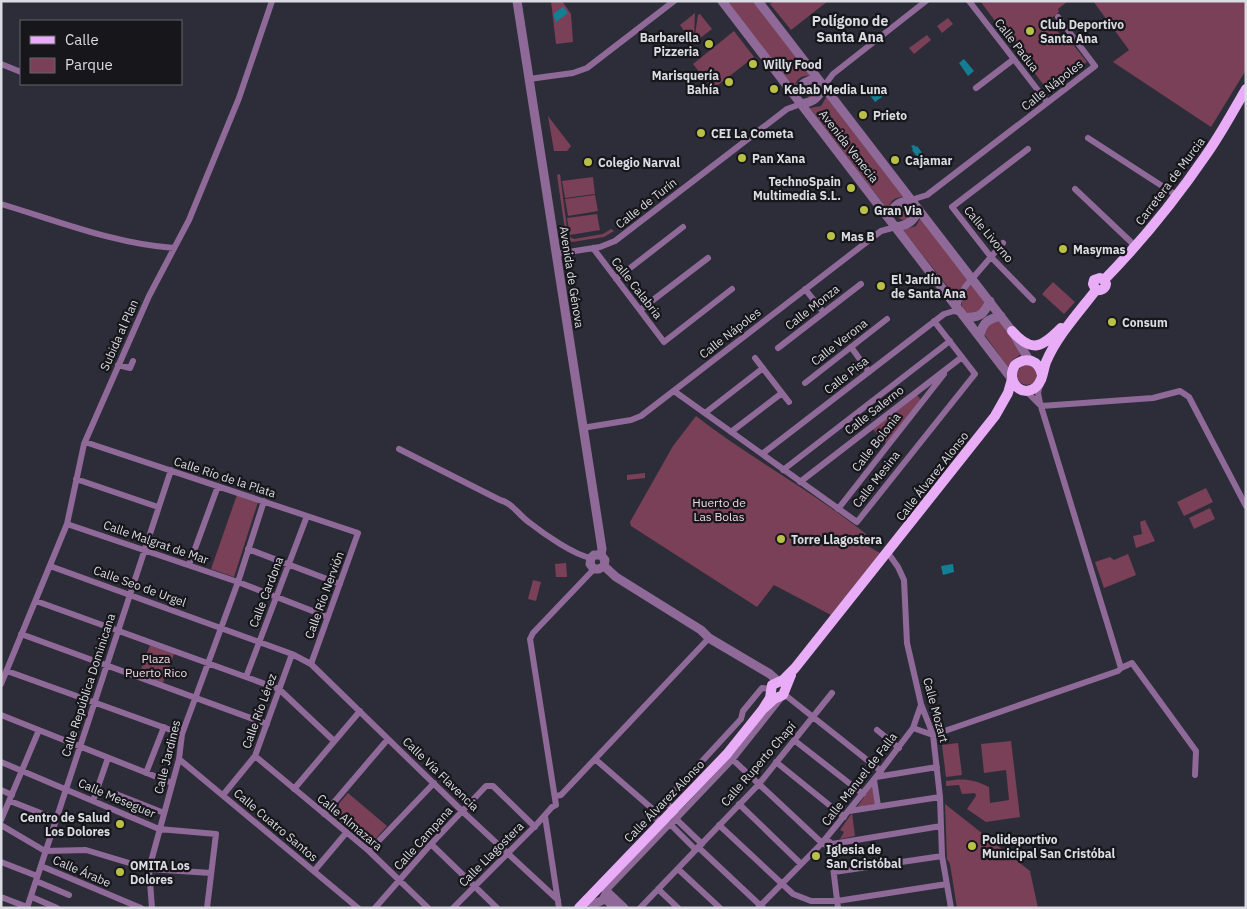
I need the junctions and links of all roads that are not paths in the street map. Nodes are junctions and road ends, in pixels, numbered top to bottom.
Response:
1 (272, 1) edge
2 (517, 1) edge
3 (674, 1) edge
4 (722, 1) edge
5 (758, 1) edge
6 (926, 1) edge
7 (969, 1) edge
8 (1058, 17) dead end
9 (1014, 59) junction
10 (1, 64) edge
11 (20, 72) edge
12 (833, 74) junction
13 (817, 78) junction
14 (529, 79) junction
15 (824, 86) junction
16 (976, 88) dead end
17 (1246, 90) edge
18 (795, 96) junction
19 (1047, 102) junction
20 (801, 104) junction
21 (786, 109) junction
22 (1088, 138) dead end
23 (1028, 149) dead end
24 (1075, 189) dead end
25 (927, 195) junction
26 (1176, 195) junction
27 (912, 200) junction
28 (1, 204) edge
29 (919, 210) junction
30 (888, 217) junction
31 (683, 227) dead end
32 (896, 227) junction
33 (881, 231) junction
34 (1003, 243) dead end
35 (174, 248) junction
36 (593, 248) junction
37 (1134, 248) junction
38 (556, 254) junction
39 (991, 257) junction
40 (708, 258) dead end
41 (616, 279) junction
42 (973, 279) junction
43 (861, 284) dead end
44 (732, 289) dead end
45 (805, 289) junction
46 (948, 295) junction
47 (1034, 300) dead end
48 (990, 301) junction
49 (957, 306) junction
50 (1082, 308) junction
51 (640, 310) junction
52 (824, 313) junction
53 (944, 314) junction
54 (965, 315) junction
55 (1001, 316) junction
56 (887, 319) dead end
57 (934, 321) junction
58 (1012, 331) junction
59 (980, 335) junction
60 (950, 340) junction
61 (778, 348) dead end
62 (850, 348) junction
63 (962, 357) junction
64 (755, 358) dead end
65 (1030, 360) junction
66 (132, 361) dead end
67 (118, 365) junction
68 (951, 366) junction
69 (762, 368) junction
70 (869, 372) junction
71 (1012, 378) junction
72 (1041, 379) junction
73 (805, 383) dead end
74 (674, 391) junction
75 (1025, 391) junction
76 (782, 393) junction
77 (789, 402) dead end
78 (1041, 406) junction
79 (705, 413) junction
80 (995, 416) junction
81 (582, 428) junction
82 (731, 432) junction
83 (85, 442) junction
84 (399, 449) dead end
85 (762, 454) junction
86 (171, 470) junction
87 (783, 470) junction
88 (76, 479) junction
89 (800, 482) junction
90 (218, 486) junction
91 (264, 501) junction
92 (1246, 506) edge
93 (158, 508) junction
94 (838, 509) junction
95 (307, 516) junction
96 (67, 524) junction
97 (358, 533) joint
98 (144, 549) junction
99 (248, 549) junction
100 (888, 553) junction
101 (601, 555) junction
102 (591, 558) junction
103 (288, 563) junction
104 (189, 565) junction
105 (50, 566) junction
106 (604, 566) junction
107 (594, 569) junction
108 (238, 582) junction
109 (340, 584) junction
110 (130, 594) junction
111 (276, 596) junction
112 (36, 601) junction
113 (328, 617) junction
114 (221, 628) junction
115 (118, 631) junction
116 (21, 634) junction
117 (709, 638) junction
118 (259, 642) junction
119 (292, 654) junction
120 (749, 661) junction
121 (208, 663) junction
122 (311, 664) junction
123 (106, 665) junction
124 (1121, 668) junction
125 (7, 670) junction
126 (794, 670) junction
127 (246, 677) junction
128 (1, 684) edge
129 (279, 689) junction
130 (779, 690) junction
131 (832, 693) dead end
132 (195, 698) junction
133 (94, 702) junction
134 (921, 704) junction
135 (360, 711) junction
136 (1, 715) edge
137 (813, 716) junction
138 (266, 724) junction
139 (164, 727) junction
140 (913, 728) junction
141 (39, 730) junction
142 (877, 730) dead end
143 (182, 734) junction
144 (932, 735) junction
145 (388, 739) junction
146 (334, 740) junction
147 (794, 740) junction
148 (80, 746) junction
149 (899, 748) junction
150 (255, 756) junction
151 (730, 757) junction
152 (108, 758) junction
153 (179, 759) junction
154 (595, 760) junction
155 (1, 762) edge
156 (776, 762) junction
157 (937, 767) junction
158 (22, 771) junction
159 (881, 771) junction
160 (146, 773) junction
161 (1195, 775) dead end
162 (875, 779) junction
163 (172, 783) junction
164 (434, 783) junction
165 (759, 784) junction
166 (66, 789) junction
167 (294, 789) junction
168 (1, 790) edge
169 (116, 794) dead end
170 (863, 794) junction
171 (223, 795) junction
172 (556, 796) junction
173 (940, 797) junction
174 (11, 798) junction
175 (93, 801) junction
176 (739, 804) junction
177 (878, 806) junction
178 (462, 810) junction
179 (673, 811) junction
180 (849, 811) junction
181 (656, 812) junction
182 (164, 813) junction
183 (324, 814) junction
184 (545, 816) junction
185 (844, 817) junction
186 (56, 819) junction
187 (1, 820) edge
188 (665, 824) junction
189 (1, 825) edge
190 (719, 825) junction
191 (535, 826) junction
192 (941, 826) junction
193 (159, 828) junction
194 (346, 833) junction
195 (831, 833) junction
196 (822, 843) junction
197 (432, 844) junction
198 (830, 844) junction
199 (699, 847) junction
200 (45, 851) junction
201 (369, 852) junction
202 (508, 852) junction
203 (942, 856) junction
204 (1, 862) edge
205 (801, 864) junction
206 (41, 866) junction
207 (149, 869) junction
208 (678, 869) junction
209 (314, 871) junction
210 (834, 872) junction
211 (211, 873) junction
212 (36, 879) junction
213 (400, 880) junction
214 (781, 884) junction
215 (947, 884) junction
216 (475, 886) junction
217 (658, 889) junction
218 (605, 891) junction
219 (69, 895) dead end
220 (1, 897) edge
221 (34, 898) dead end
222 (558, 900) junction
223 (583, 904) edge
224 (838, 905) edge
225 (46, 906) edge
226 (27, 907) edge
227 (55, 907) edge
228 (761, 907) edge
229 (141, 908) edge
230 (152, 908) edge
231 (207, 908) edge
232 (358, 908) edge
233 (375, 908) edge
234 (428, 908) edge
235 (453, 908) edge
236 (497, 908) edge
237 (559, 908) edge
238 (615, 908) edge
239 (624, 908) edge
240 (640, 908) edge
241 (678, 908) edge
242 (720, 908) edge
243 (951, 908) edge

1 - 35 street, Subida al Plan
2 - 14 street, Avenida de Génova
3 - 14 street
4 - 18 street, Avenida Venecia
5 - 13 street, Avenida Venecia
6 - 12 street
7 - 9 street, Calle Padua
8 - 19 street, Calle Nápoles
9 - 16 street
9 - 19 street, Calle Padua
10 - 11 street
12 - 13 street
12 - 15 street
13 - 15 street, Avenida Venecia
13 - 18 street
14 - 38 street, Avenida de Génova
15 - 20 street
15 - 27 street, Avenida Venecia
17 - 26 main road, Carretera de Murcia
18 - 20 street, Avenida Venecia
18 - 21 street, Calle de Turín
19 - 25 street, Calle Nápoles
20 - 21 street, Calle de Turín
20 - 30 street, Avenida Venecia
21 - 36 street, Calle de Turín
22 - 26 street
23 - 39 street, Calle Livorno
24 - 37 street
25 - 27 street, Calle Nápoles
25 - 29 street, Calle Nápoles
26 - 37 main road, Carretera de Murcia
27 - 29 street, Avenida Venecia
27 - 30 street
28 - 35 street
29 - 32 street
29 - 42 street, Avenida Venecia
30 - 32 street, Avenida Venecia
30 - 33 street, Calle Nápoles
31 - 41 street
32 - 33 street, Calle Nápoles
32 - 46 street, Avenida Venecia
33 - 45 street, Calle Nápoles
34 - 39 street
35 - 67 street, Subida al Plan
36 - 38 street, Calle de Turín
36 - 41 street, Calle Calabria
37 - 50 main road, Carretera de Murcia
38 - 81 street, Avenida de Génova
39 - 42 street
39 - 47 street, Calle Livorno
40 - 51 street
41 - 51 street, Calle Calabria
42 - 48 street, Avenida Venecia
42 - 49 street
43 - 52 street, Calle Monza
44 - 51 street, Calle Calabria
45 - 52 street
45 - 74 street, Calle Nápoles
46 - 49 street, Avenida Venecia
46 - 53 street
48 - 54 street
48 - 55 street, Avenida Venecia
49 - 54 street, Avenida Venecia
50 - 58 main road
50 - 65 main road, Carretera de Murcia
50 - 72 main road, Carretera de Murcia
52 - 61 street, Calle Monza
53 - 54 street
53 - 57 street, Calle Pisa
54 - 59 street, Avenida Venecia
55 - 58 street, Avenida Venecia
55 - 59 street
56 - 62 street, Calle Verona
57 - 60 street, Calle Mesina
57 - 70 street, Calle Pisa
58 - 65 street, Avenida Venecia
59 - 71 street, Avenida Venecia
60 - 63 street, Calle Mesina
60 - 87 street
62 - 70 street
62 - 73 street, Calle Verona
63 - 68 street, Calle Salerno
63 - 94 street, Calle Mesina
64 - 69 street
65 - 71 main road
65 - 72 main road
66 - 67 street
67 - 83 street, Subida al Plan
68 - 89 street, Calle Salerno
68 - 94 street, Calle Bolonia
69 - 76 street
69 - 79 street
70 - 85 street, Calle Pisa
71 - 75 main road
71 - 80 main road, Calle Álvarez Alonso
72 - 75 main road
72 - 78 street
74 - 79 street, Calle Mesina
74 - 81 street, Calle Nápoles
75 - 78 street
75 - 80 main road, Calle Álvarez Alonso
76 - 77 street
76 - 82 street
78 - 92 street
78 - 124 street
79 - 82 street, Calle Mesina
80 - 100 main road, Calle Álvarez Alonso
81 - 101 street, Avenida de Génova
82 - 85 street, Calle Mesina
83 - 86 street, Calle Río de la Plata
83 - 88 street, Subida al Plan
84 - 102 street
85 - 87 street, Calle Mesina
86 - 90 street, Calle Río de la Plata
86 - 93 street, Calle República Dominicana
87 - 89 street, Calle Mesina
88 - 93 street
88 - 96 street, Subida al Plan
89 - 94 street, Calle Mesina
90 - 91 street, Calle Río de la Plata
90 - 104 street
91 - 95 street, Calle Río de la Plata
91 - 99 street, Calle Jardines
93 - 98 street, Calle República Dominicana
95 - 97 street, Calle Río de la Plata
95 - 103 street, Calle Cardona
96 - 98 street, Calle Malgrat de Mar
96 - 105 street, Subida al Plan
97 - 109 street, Calle Río Nervión
98 - 104 street, Calle Malgrat de Mar
98 - 110 street, Calle República Dominicana
99 - 103 street
99 - 108 street, Calle Jardines
100 - 126 main road, Calle Álvarez Alonso
100 - 134 street, Calle Mozart
101 - 102 street
101 - 106 street
102 - 107 street
103 - 109 street
103 - 111 street, Calle Cardona
104 - 108 street, Calle Malgrat de Mar
105 - 110 street, Calle Seo de Urgel
105 - 112 street, Subida al Plan
106 - 107 street
106 - 117 street
107 - 172 street
108 - 111 street, Calle Malgrat de Mar
108 - 114 street, Calle Jardines
109 - 113 street, Calle Río Nervión
110 - 114 street, Calle Seo de Urgel
110 - 115 street, Calle República Dominicana
111 - 113 street, Calle Malgrat de Mar
111 - 118 street, Calle Cardona
112 - 115 street
112 - 116 street, Subida al Plan
113 - 122 street, Calle Río Nervión
114 - 118 street, Calle Seo de Urgel
114 - 121 street, Calle Jardines
115 - 121 street
115 - 123 street, Calle República Dominicana
116 - 123 street
116 - 125 street, Subida al Plan
117 - 120 street
117 - 154 street
118 - 119 street, Calle Vía Flavencia
118 - 127 street, Calle Cardona
119 - 122 street, Calle Vía Flavencia
119 - 129 street, Calle Río Lérez
120 - 126 street
120 - 130 street
121 - 127 street
121 - 132 street, Calle Jardines
122 - 135 street, Calle Vía Flavencia
123 - 132 street
123 - 133 street, Calle República Dominicana
124 - 144 street
124 - 161 street
125 - 128 street, Subida al Plan
125 - 133 street
126 - 130 main road, Calle Álvarez Alonso
127 - 129 street
129 - 138 street, Calle Río Lérez
129 - 146 street
130 - 137 street
130 - 151 street, Calle Álvarez Alonso
130 - 151 main road, Calle Álvarez Alonso
130 - 179 street, Calle Álvarez Alonso
131 - 137 street, Calle Ruperto Chapí
132 - 138 street
132 - 143 street, Calle Jardines
133 - 139 street
133 - 148 street, Calle República Dominicana
134 - 140 street, Calle Manuel de Falla
134 - 144 street, Calle Mozart
135 - 145 street, Calle Vía Flavencia
135 - 146 street
136 - 141 street
137 - 147 street, Calle Ruperto Chapí
137 - 159 street
138 - 150 street, Calle Río Lérez
139 - 143 street
139 - 160 street
140 - 144 street, Calle Manuel de Falla
140 - 149 street, Calle Manuel de Falla
141 - 148 street
141 - 158 street
142 - 149 street
143 - 153 street, Calle Jardines
144 - 157 street, Calle Mozart
145 - 164 street, Calle Vía Flavencia
145 - 183 street
146 - 167 street
147 - 156 street, Calle Ruperto Chapí
147 - 170 street
148 - 152 street
148 - 166 street, Calle República Dominicana
149 - 159 street, Calle Manuel de Falla
150 - 167 street, Calle Almazara
150 - 171 street, Calle Río Lérez
151 - 165 street
151 - 179 main road, Calle Álvarez Alonso
152 - 160 street
152 - 175 street
153 - 163 street, Calle Jardines
153 - 171 street, Calle Cuatro Santos
154 - 172 street
154 - 181 street
155 - 158 street, Calle Meseguer
156 - 165 street, Calle Ruperto Chapí
156 - 185 street
157 - 162 street
157 - 173 street, Calle Mozart
158 - 166 street, Calle Meseguer
158 - 174 street
159 - 162 street, Calle Manuel de Falla
160 - 163 street
162 - 170 street, Calle Manuel de Falla
162 - 177 street
163 - 182 street, Calle Jardines
164 - 178 street, Calle Vía Flavencia
164 - 201 street
165 - 176 street, Calle Ruperto Chapí
165 - 196 street
166 - 175 street, Calle Meseguer
166 - 186 street, Calle República Dominicana
167 - 183 street, Calle Almazara
168 - 174 street
169 - 182 street
170 - 180 street, Calle Manuel de Falla
171 - 209 street, Calle Cuatro Santos
172 - 184 street, Calle Llagostera
173 - 177 street
173 - 192 street, Calle Mozart
174 - 186 street
174 - 187 street
175 - 193 street, Calle Meseguer
176 - 190 street, Calle Ruperto Chapí
176 - 205 street
177 - 180 street
178 - 191 street, Calle Campana
178 - 197 street, Calle Campana
178 - 202 street, Calle Vía Flavencia
179 - 181 street
179 - 188 main road, Calle Álvarez Alonso
179 - 199 street
180 - 185 street, Calle Manuel de Falla
181 - 188 street
182 - 193 street, Calle Jardines
183 - 194 street, Calle Almazara
184 - 191 street, Calle Llagostera
184 - 222 street
185 - 195 street, Calle Manuel de Falla
186 - 200 street, Calle República Dominicana
188 - 199 street
188 - 218 main road, Calle Álvarez Alonso
189 - 200 street
190 - 199 street, Calle Ruperto Chapí
190 - 214 street
191 - 202 street, Calle Llagostera
192 - 198 street
192 - 203 street, Calle Mozart
193 - 207 street, Calle Jardines
193 - 211 street, Calle Meseguer
194 - 201 street, Calle Almazara
194 - 209 street
195 - 196 street, Calle Manuel de Falla
195 - 198 street
196 - 198 street
196 - 205 street, Calle Manuel de Falla
197 - 213 street, Calle Campana
197 - 216 street
198 - 210 street
199 - 208 street, Calle Ruperto Chapí
199 - 228 street
200 - 206 street, Calle República Dominicana
200 - 207 street
201 - 213 street, Calle Almazara
202 - 216 street, Calle Llagostera
202 - 222 street, Calle Vía Flavencia
203 - 210 street
203 - 215 street, Calle Mozart
204 - 212 street
205 - 214 street, Calle Manuel de Falla
206 - 212 street, Calle República Dominicana
206 - 229 street, Calle Árabe
207 - 211 street
207 - 230 street, Calle Jardines
208 - 217 street, Calle Ruperto Chapí
208 - 242 street
209 - 232 street, Calle Cuatro Santos
210 - 224 street
211 - 231 street
212 - 219 street
212 - 226 street, Calle República Dominicana
213 - 233 street, Calle Campana
213 - 234 street, Calle Almazara
214 - 224 street
214 - 228 street, Calle Manuel de Falla
215 - 224 street
215 - 243 street, Calle Mozart
216 - 235 street, Calle Llagostera
216 - 236 street
217 - 240 street, Calle Ruperto Chapí
217 - 241 street
218 - 223 main road, Calle Álvarez Alonso
218 - 223 street
218 - 238 street
218 - 239 street
220 - 226 street
221 - 225 street
222 - 237 street
225 - 227 street

